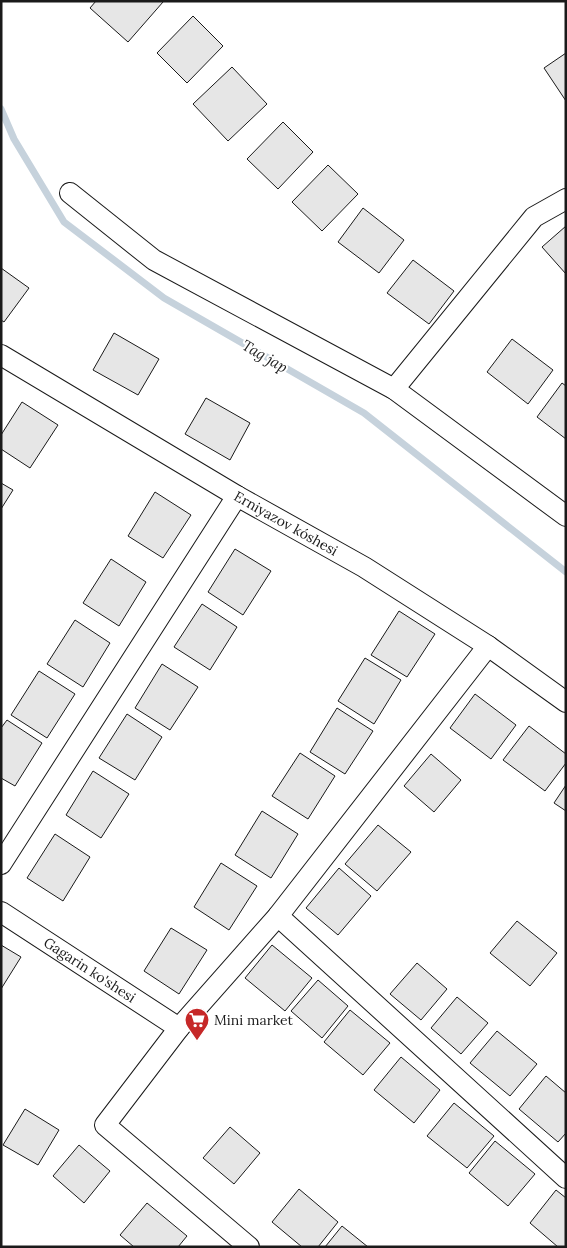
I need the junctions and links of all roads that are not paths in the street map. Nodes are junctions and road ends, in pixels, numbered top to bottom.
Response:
1 (70, 193) dead end
2 (566, 199) edge
3 (4, 363) edge
4 (394, 389) junction
5 (237, 496) junction
6 (566, 516) edge
7 (488, 646) junction
8 (566, 702) edge
9 (1, 864) edge
10 (1, 912) edge
11 (278, 916) junction
12 (179, 1028) junction
13 (562, 1169) edge
14 (249, 1247) edge

1 - 4 street
2 - 4 street
3 - 5 street, Erniyazov kóshesi
4 - 6 street
5 - 7 street, Erniyazov kóshesi
5 - 9 street
7 - 8 street, Erniyazov kóshesi
7 - 11 street
10 - 12 street, Gagarin ko'shesi
11 - 12 street
11 - 13 street
12 - 14 street

